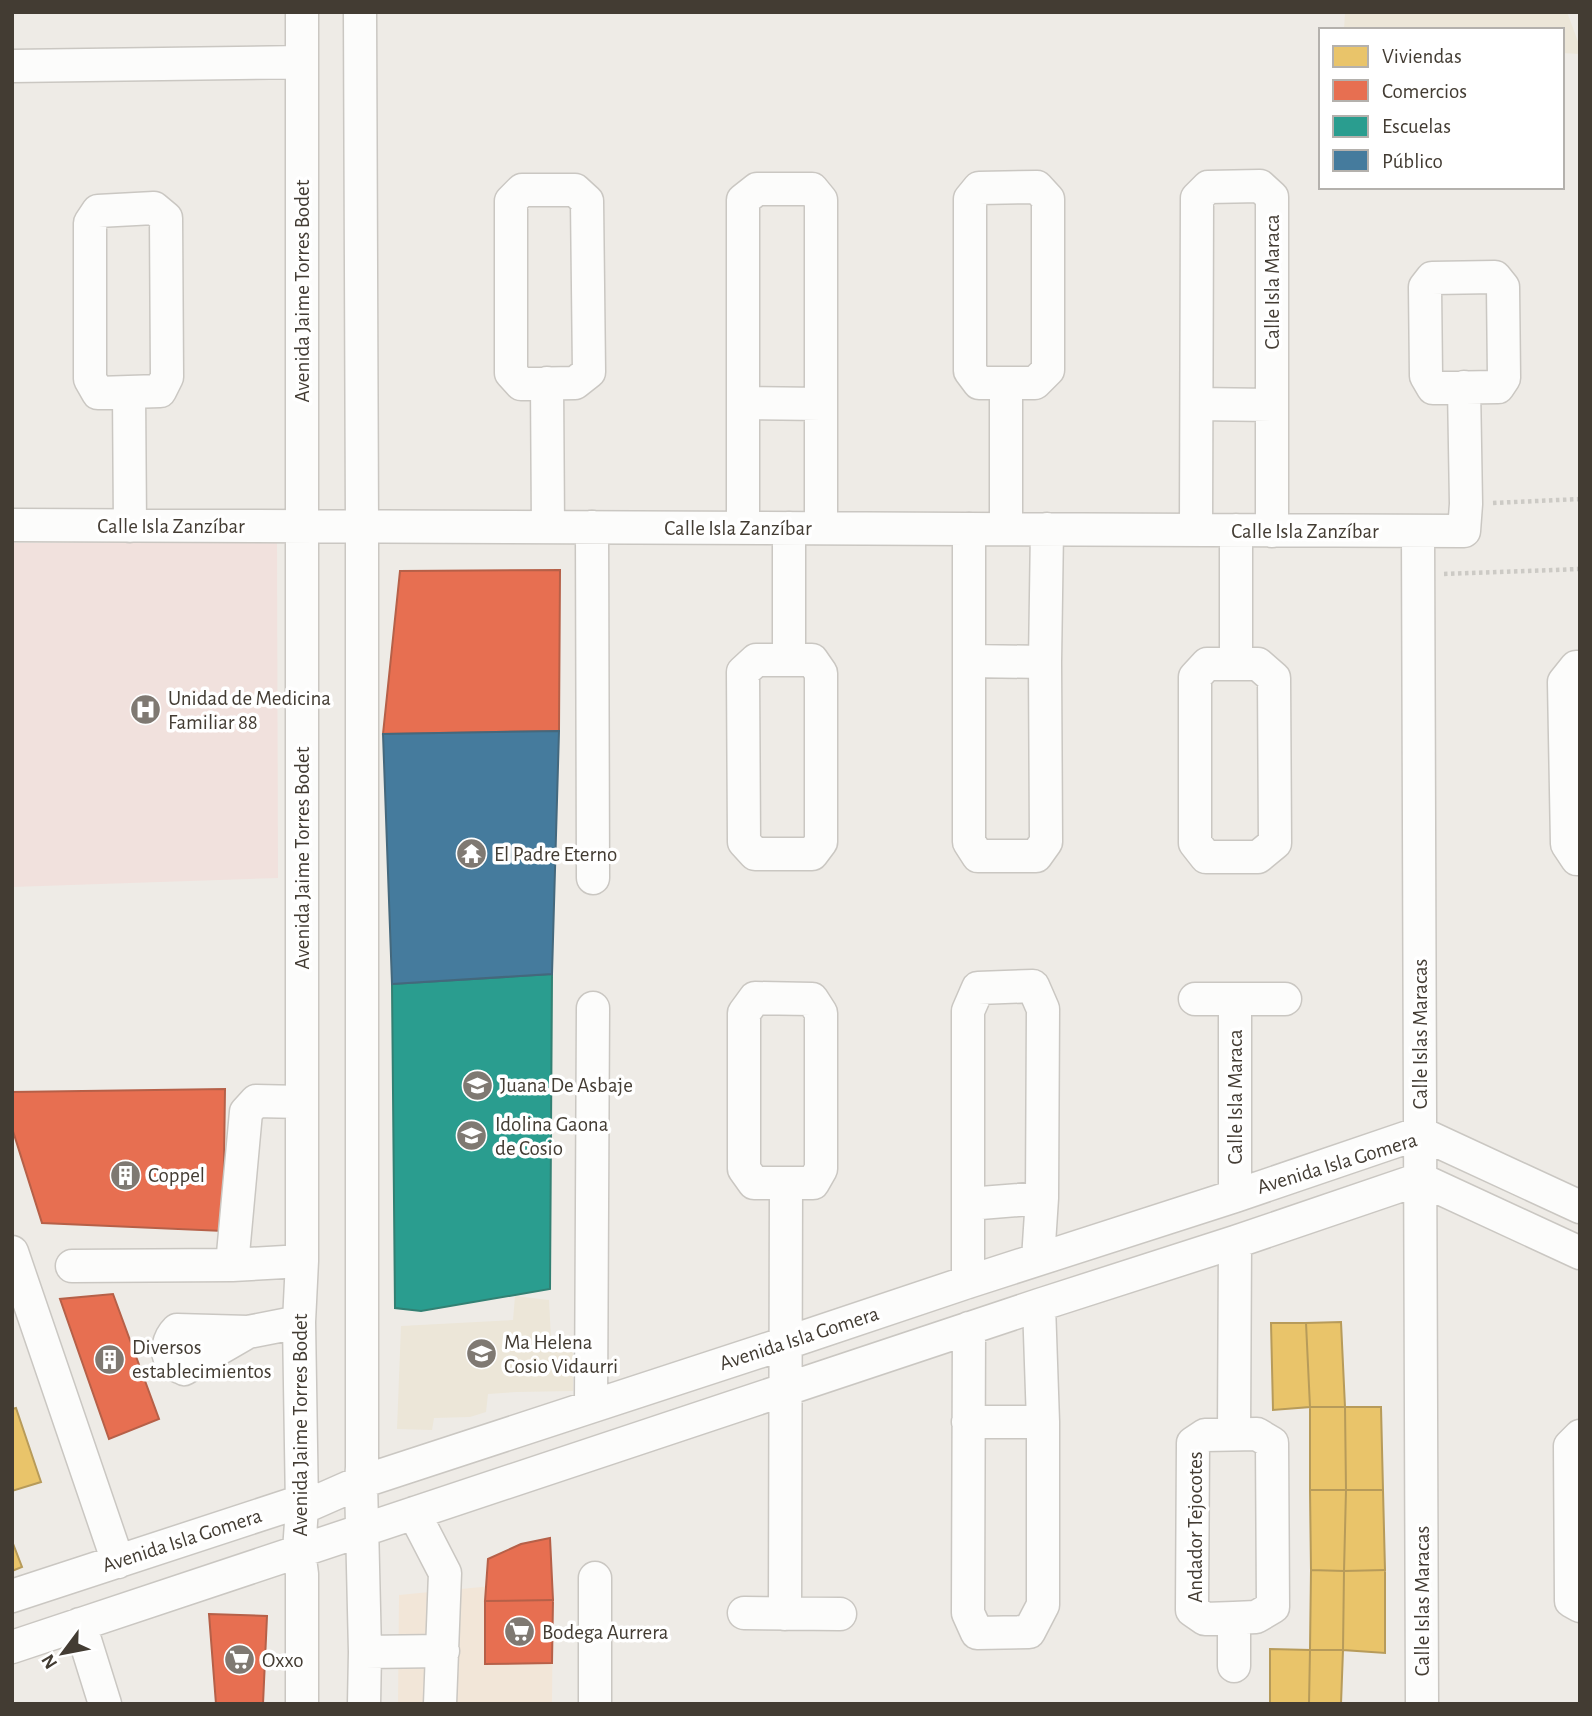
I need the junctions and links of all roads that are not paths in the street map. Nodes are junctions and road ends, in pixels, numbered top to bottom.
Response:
1 (302, 12) edge
2 (360, 12) edge
3 (302, 62) junction
4 (12, 66) edge
5 (547, 383) junction
6 (1006, 383) junction
7 (1464, 387) dead end
8 (129, 392) junction
9 (744, 403) junction
10 (821, 404) junction
11 (1197, 404) junction
12 (1272, 405) junction
13 (12, 525) edge
14 (130, 526) junction
15 (302, 526) junction
16 (362, 526) junction
17 (548, 527) junction
18 (592, 527) junction
19 (743, 528) junction
20 (789, 528) junction
21 (821, 528) junction
22 (969, 529) junction
23 (1006, 529) junction
24 (1047, 529) junction
25 (1196, 530) junction
26 (1236, 530) junction
27 (1272, 530) junction
28 (1418, 531) junction
29 (789, 660) junction
30 (969, 662) junction
31 (1045, 662) junction
32 (1236, 664) junction
33 (1580, 667) edge
34 (1580, 859) edge
35 (593, 878) dead end
36 (1195, 999) dead end
37 (1235, 999) junction
38 (1285, 999) dead end
39 (593, 1008) dead end
40 (302, 1102) junction
41 (1420, 1133) junction
42 (1420, 1179) junction
43 (786, 1184) junction
44 (1235, 1196) junction
45 (1042, 1198) junction
46 (968, 1204) junction
47 (1580, 1207) edge
48 (1235, 1242) junction
49 (12, 1252) edge
50 (1580, 1253) edge
51 (1038, 1259) junction
52 (302, 1261) junction
53 (232, 1265) junction
54 (72, 1266) dead end
55 (968, 1282) junction
56 (1040, 1305) junction
57 (299, 1322) junction
58 (969, 1328) junction
59 (248, 1332) dead end
60 (786, 1343) junction
61 (786, 1390) junction
62 (591, 1406) junction
63 (968, 1422) junction
64 (1043, 1422) junction
65 (1234, 1434) junction
66 (1580, 1436) edge
67 (361, 1482) junction
68 (302, 1508) junction
69 (414, 1513) junction
70 (361, 1531) junction
71 (299, 1551) junction
72 (118, 1562) junction
73 (595, 1577) dead end
74 (12, 1596) edge
75 (1580, 1606) edge
76 (744, 1613) dead end
77 (785, 1614) junction
78 (840, 1614) dead end
79 (1234, 1618) junction
80 (80, 1624) junction
81 (12, 1647) edge
82 (443, 1651) junction
83 (365, 1652) junction
84 (1234, 1666) dead end
85 (105, 1704) edge
86 (302, 1704) edge
87 (364, 1704) edge
88 (440, 1704) edge
89 (595, 1704) edge
90 (1422, 1704) edge

1 - 3 street, Avenida Jaime Torres Bodet
2 - 16 street
3 - 4 street
3 - 15 street, Avenida Jaime Torres Bodet
5 - 5 street
5 - 17 street
6 - 6 street
6 - 23 street
7 - 28 street, Calle Isla Zanzíbar
8 - 8 street
8 - 14 street
9 - 10 street
9 - 10 street
9 - 19 street
10 - 21 street
11 - 12 street
11 - 12 street, Calle Isla Maraca
11 - 25 street, Calle Isla Maraca
12 - 27 street, Calle Isla Maraca
13 - 14 street, Calle Isla Zanzíbar
14 - 15 street, Calle Isla Zanzíbar
15 - 16 street, Calle Isla Zanzíbar
15 - 40 street, Avenida Jaime Torres Bodet
16 - 17 street, Calle Isla Zanzíbar
16 - 67 street
17 - 18 street, Calle Isla Zanzíbar
18 - 19 street, Calle Isla Zanzíbar
18 - 35 street
19 - 20 street, Calle Isla Zanzíbar
20 - 21 street, Calle Isla Zanzíbar
20 - 29 street
21 - 22 street, Calle Isla Zanzíbar
22 - 23 street, Calle Isla Zanzíbar
22 - 30 street
23 - 24 street, Calle Isla Zanzíbar
24 - 25 street, Calle Isla Zanzíbar
24 - 31 street
25 - 26 street, Calle Isla Zanzíbar
26 - 27 street, Calle Isla Zanzíbar
26 - 32 street
27 - 28 street, Calle Isla Zanzíbar
28 - 41 street, Calle Islas Maracas
29 - 29 street
30 - 31 street
30 - 31 street
32 - 32 street
33 - 34 street
36 - 37 street, Calle Isla Maraca
37 - 38 street, Calle Isla Maraca
37 - 44 street, Calle Isla Maraca
39 - 62 street
40 - 52 street, Avenida Jaime Torres Bodet
40 - 53 street
41 - 42 street, Calle Islas Maracas
41 - 44 street, Avenida Isla Gomera
41 - 47 street, Avenida Isla Gomera
42 - 48 street, Avenida Isla Gomera
42 - 50 street, Avenida Isla Gomera
42 - 90 street, Calle Islas Maracas
43 - 43 street
43 - 60 street
44 - 51 street, Avenida Isla Gomera
45 - 46 street
45 - 46 street
45 - 51 street
46 - 55 street
48 - 56 street, Avenida Isla Gomera
48 - 65 street
49 - 72 street
51 - 55 street, Avenida Isla Gomera
52 - 53 street
52 - 57 street, Avenida Jaime Torres Bodet
53 - 54 street
55 - 60 street, Avenida Isla Gomera
56 - 58 street, Avenida Isla Gomera
56 - 64 street
57 - 59 street
57 - 68 street, Avenida Jaime Torres Bodet
58 - 61 street, Avenida Isla Gomera
58 - 63 street
60 - 61 street
60 - 62 street, Avenida Isla Gomera
61 - 69 street, Avenida Isla Gomera
61 - 77 street
62 - 67 street, Avenida Isla Gomera
63 - 64 street
63 - 64 street
65 - 79 street, Andador Tejocotes
65 - 79 street, Andador Tejocotes
66 - 75 street
67 - 68 street, Avenida Isla Gomera
67 - 70 street
68 - 71 street, Avenida Jaime Torres Bodet
68 - 72 street, Avenida Isla Gomera
69 - 70 street, Avenida Isla Gomera
69 - 82 street
70 - 71 street, Avenida Isla Gomera
70 - 83 street
71 - 80 street, Avenida Isla Gomera
71 - 86 street, Avenida Jaime Torres Bodet
72 - 74 street, Avenida Isla Gomera
73 - 89 street
76 - 77 street
77 - 78 street
79 - 84 street, Andador Tejocotes
80 - 81 street, Avenida Isla Gomera
80 - 85 street
82 - 83 street
82 - 88 street
83 - 87 street

